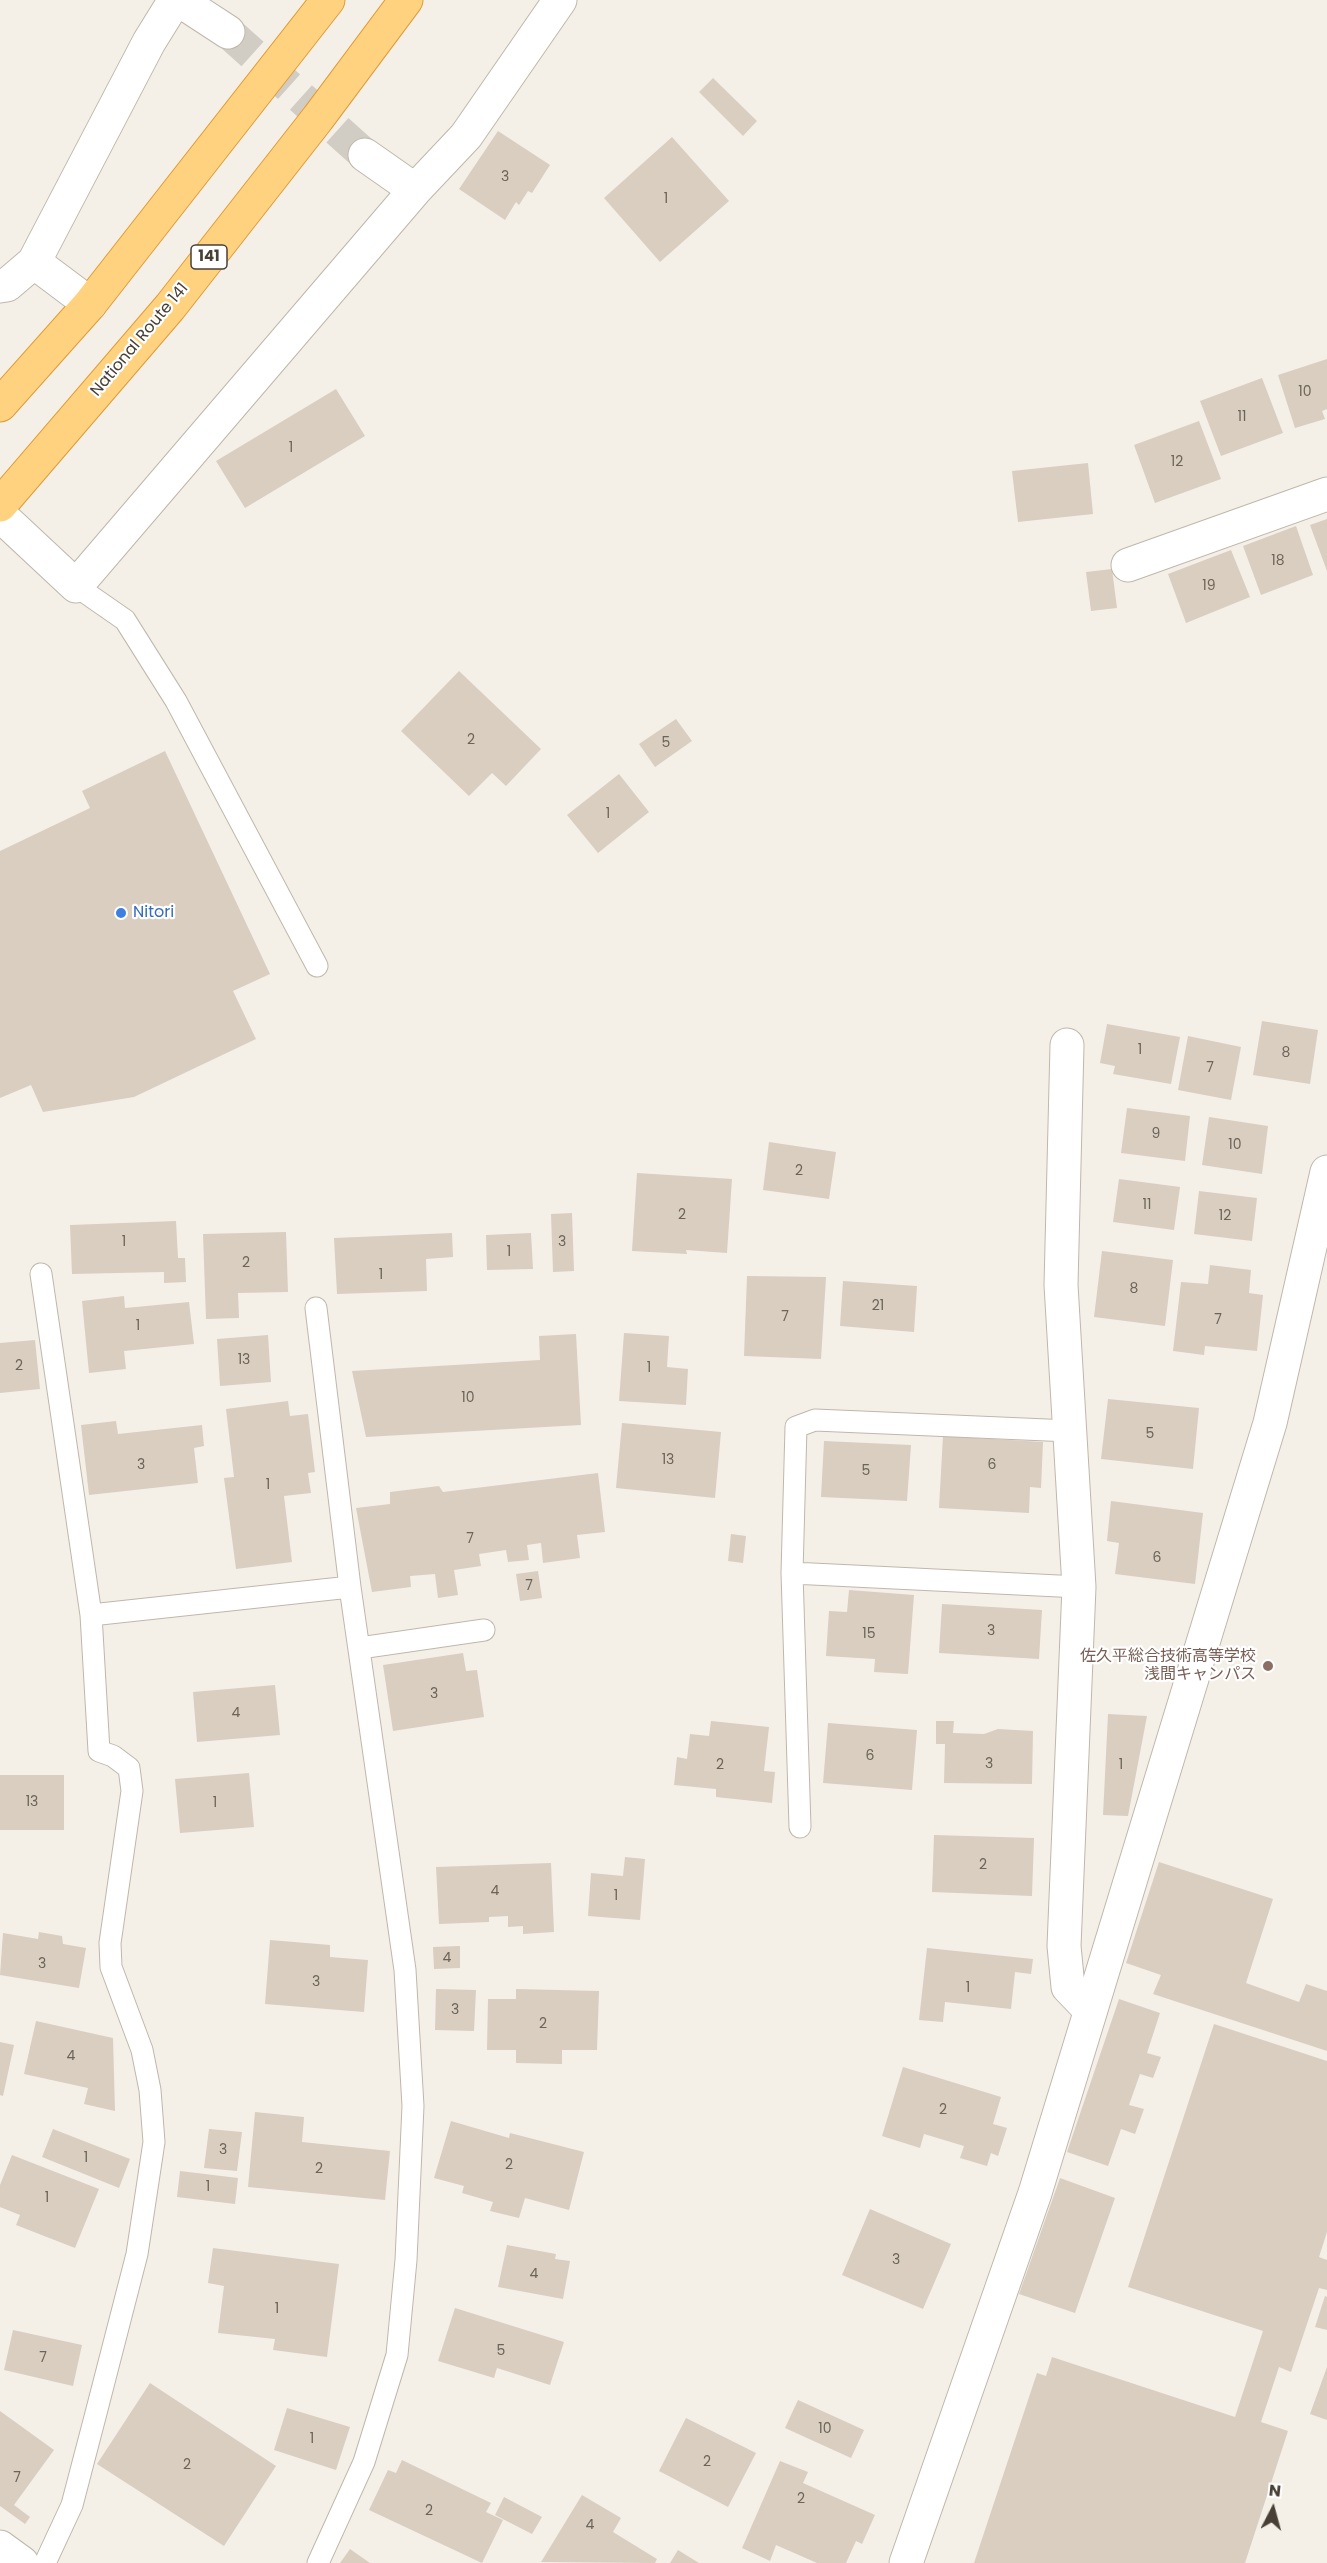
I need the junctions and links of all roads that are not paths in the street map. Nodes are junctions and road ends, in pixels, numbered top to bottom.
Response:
1 (177, 0) edge
2 (328, 0) edge
3 (406, 0) edge
4 (560, 0) edge
5 (228, 32) tunnel mouth
6 (365, 155) tunnel mouth
7 (414, 190) junction
8 (34, 262) junction
9 (0, 286) edge
10 (90, 304) junction
11 (0, 405) edge
12 (1327, 494) edge
13 (0, 505) edge
14 (0, 515) edge
15 (1128, 565) dead end
16 (76, 586) junction
17 (317, 966) dead end
18 (1066, 1045) dead end
19 (1327, 1172) edge
20 (41, 1274) dead end
21 (316, 1308) dead end
22 (1070, 1431) junction
23 (792, 1573) junction
24 (350, 1587) junction
25 (1079, 1587) junction
26 (91, 1615) junction
27 (484, 1630) dead end
28 (360, 1648) junction
29 (800, 1827) dead end
30 (1090, 2010) junction
31 (0, 2547) edge
32 (22, 2563) edge
33 (45, 2563) edge
34 (318, 2563) edge
35 (906, 2563) edge

1 - 5 street
1 - 8 street
2 - 10 highway
3 - 13 highway, National Route 141 / 141
4 - 7 street
6 - 7 street
7 - 16 street
8 - 9 street
8 - 10 street
10 - 11 highway
12 - 15 street
14 - 16 street
16 - 17 lane
18 - 22 street
19 - 30 street
20 - 26 lane
21 - 24 lane
22 - 23 lane
22 - 25 street
23 - 25 lane
23 - 29 lane
24 - 26 lane
24 - 28 lane
25 - 30 street
26 - 33 lane
27 - 28 lane
28 - 34 lane
30 - 35 street
31 - 32 street

